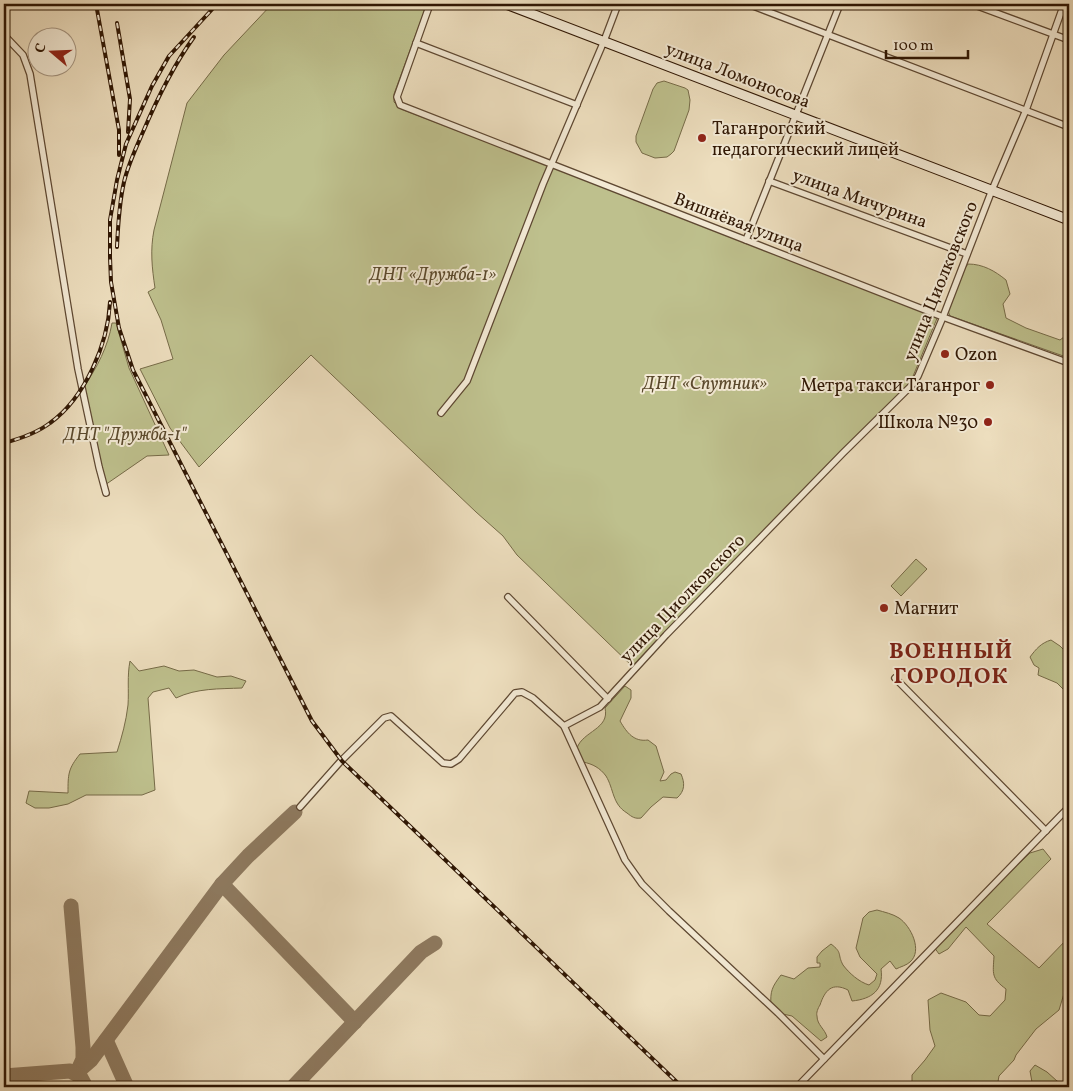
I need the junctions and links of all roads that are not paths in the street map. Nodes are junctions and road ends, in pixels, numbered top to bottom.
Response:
1 (430, 4) edge
2 (506, 4) edge
3 (618, 4) edge
4 (748, 4) edge
5 (840, 4) edge
6 (972, 4) edge
7 (1064, 4) edge
8 (1052, 33) junction
9 (828, 34) junction
10 (4, 35) edge
11 (1069, 40) edge
12 (604, 41) junction
13 (416, 43) junction
14 (578, 104) junction
15 (1026, 110) junction
16 (797, 114) junction
17 (1069, 128) edge
18 (552, 164) junction
19 (770, 181) junction
20 (992, 190) junction
21 (1069, 220) edge
22 (746, 240) junction
23 (968, 254) junction
24 (943, 317) junction
25 (1069, 363) edge
26 (441, 413) dead end
27 (106, 493) dead end
28 (508, 597) dead end
29 (895, 678) dead end
30 (608, 699) junction
31 (564, 726) junction
32 (300, 807) dead end
33 (1069, 807) edge
34 (1046, 831) junction
35 (824, 1059) junction
36 (797, 1087) edge

1 - 13 street
2 - 12 street, улица Ломоносова
3 - 12 street
4 - 9 street
5 - 9 street
6 - 8 street
7 - 8 street, улица Циолковского
8 - 11 street
8 - 15 street, улица Циолковского
9 - 15 street
9 - 16 street
10 - 27 street
12 - 14 street
12 - 16 street, улица Ломоносова
13 - 14 street
13 - 18 street, Вишнёвая улица
14 - 18 street
15 - 17 street
15 - 20 street, улица Циолковского
16 - 19 street
16 - 20 street, улица Ломоносова
18 - 22 street, Вишнёвая улица
18 - 26 street
19 - 22 street
19 - 23 street, улица Мичурина
20 - 21 street, улица Ломоносова
20 - 23 street, улица Циолковского
22 - 24 street, Вишнёвая улица
23 - 24 street, улица Циолковского
24 - 25 street, Вишнёвая улица
24 - 30 street, улица Циолковского
28 - 30 street
29 - 34 street
30 - 31 street, улица Циолковского
31 - 32 street
31 - 35 street
33 - 34 street
34 - 35 street
35 - 36 street

